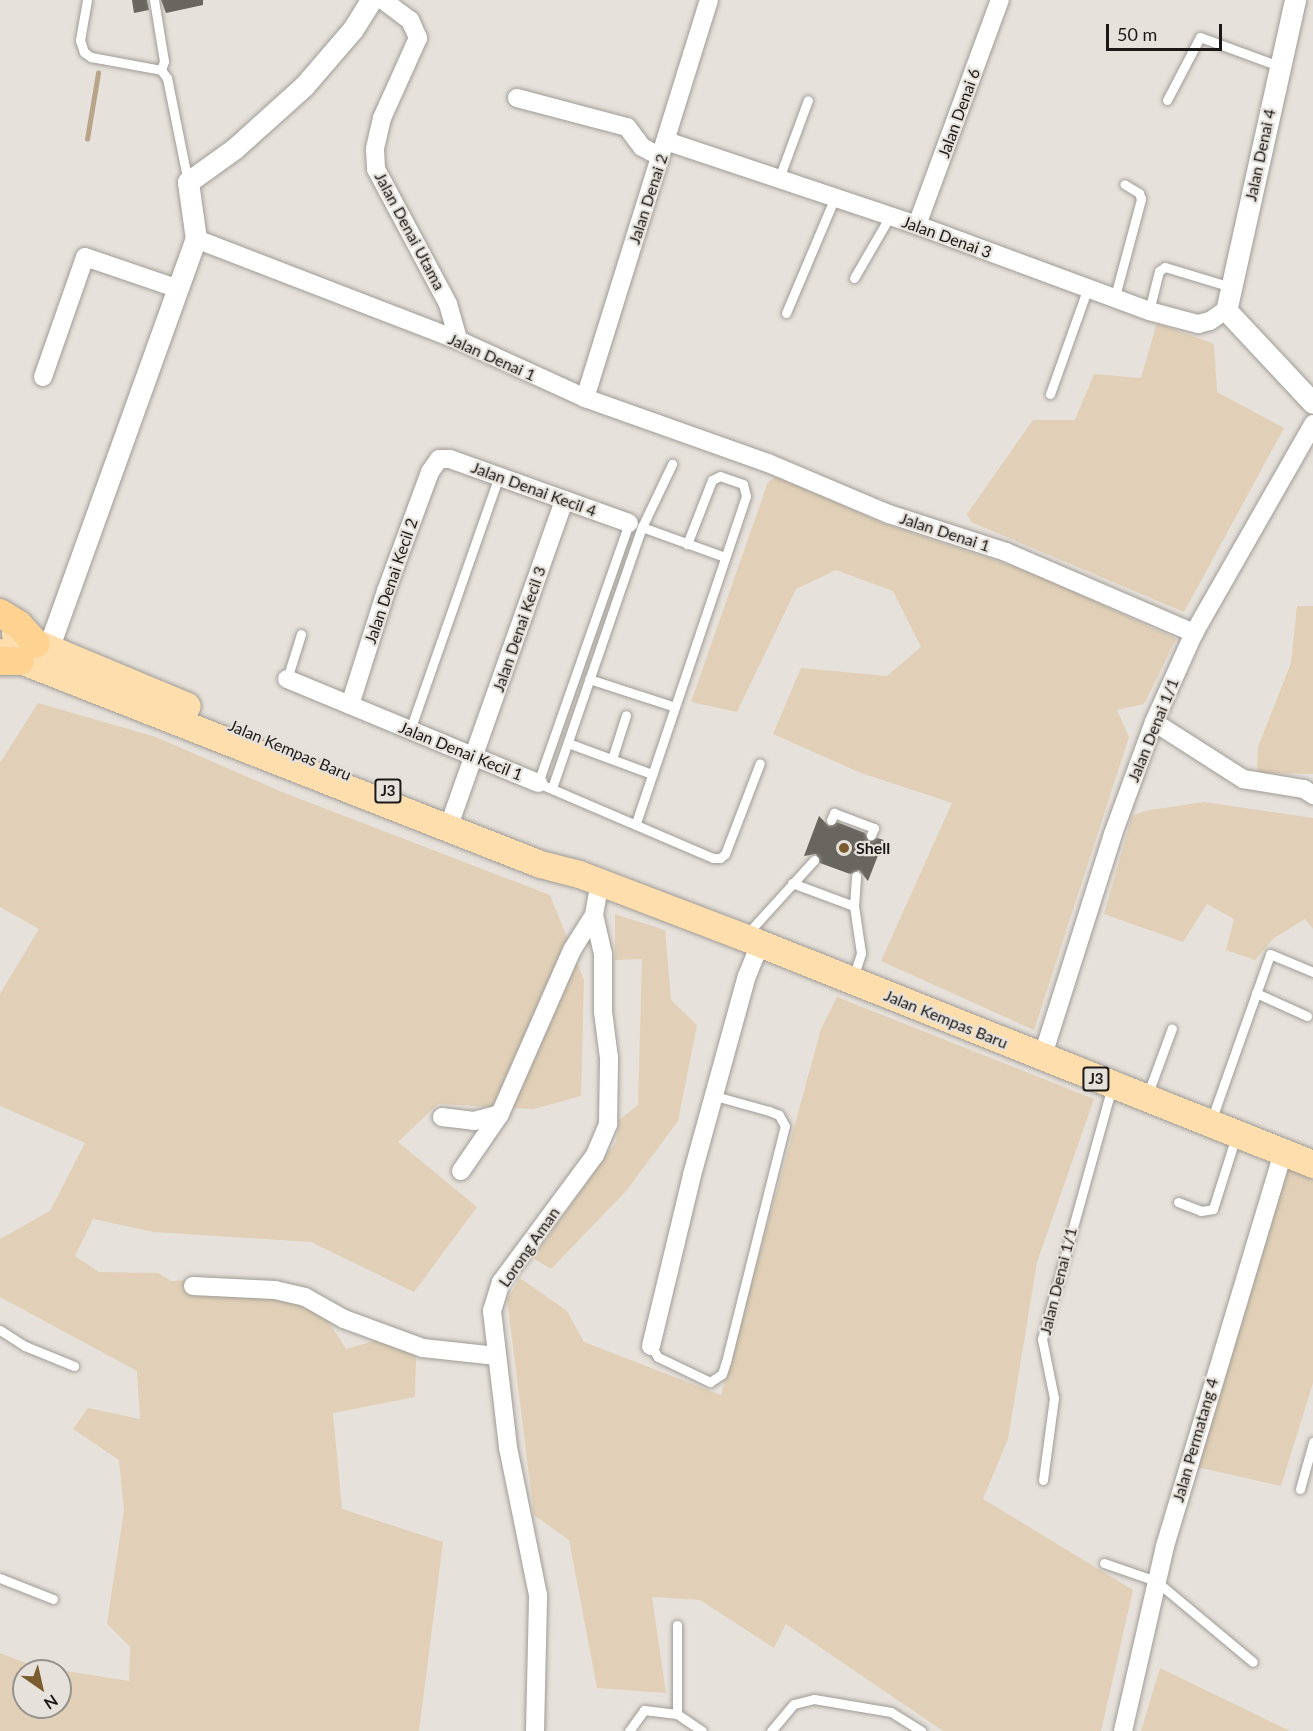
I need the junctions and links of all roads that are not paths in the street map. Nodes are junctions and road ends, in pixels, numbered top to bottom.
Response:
1 (87, 0) edge
2 (154, 0) edge
3 (371, 0) edge
4 (383, 0) edge
5 (709, 0) edge
6 (1000, 0) edge
7 (1295, 0) edge
8 (1279, 66) junction
9 (161, 70) junction
10 (517, 98) dead end
11 (808, 100) dead end
12 (1167, 100) dead end
13 (663, 149) junction
14 (778, 181) junction
15 (188, 182) junction
16 (1124, 184) dead end
17 (835, 197) junction
18 (890, 216) junction
19 (917, 225) junction
20 (195, 239) junction
21 (854, 278) dead end
22 (1231, 287) junction
23 (176, 288) junction
24 (1087, 290) junction
25 (1114, 300) junction
26 (1226, 310) junction
27 (1149, 311) junction
28 (786, 313) dead end
29 (458, 340) junction
30 (43, 377) dead end
31 (1050, 394) dead end
32 (585, 398) junction
33 (1313, 403) edge
34 (1313, 424) edge
35 (439, 459) joint
36 (672, 464) dead end
37 (499, 477) junction
38 (564, 500) junction
39 (636, 525) junction
40 (687, 544) junction
41 (726, 557) junction
42 (0, 613) edge
43 (0, 628) edge
44 (1194, 633) junction
45 (301, 634) dead end
46 (21, 653) edge
47 (287, 679) joint
48 (590, 679) junction
49 (350, 705) junction
50 (675, 707) junction
51 (626, 715) dead end
52 (1154, 722) junction
53 (410, 730) junction
54 (568, 743) junction
55 (475, 758) junction
56 (612, 759) junction
57 (760, 762) dead end
58 (652, 774) junction
59 (545, 786) junction
60 (1313, 795) edge
61 (452, 817) junction
62 (831, 820) dead end
63 (636, 824) junction
64 (871, 835) dead end
65 (814, 860) dead end
66 (855, 876) dead end
67 (590, 878) junction
68 (792, 883) junction
69 (854, 906) junction
70 (594, 915) junction
71 (752, 940) junction
72 (1313, 972) edge
73 (852, 980) junction
74 (1256, 993) junction
75 (1307, 1016) dead end
76 (1172, 1028) dead end
77 (1042, 1058) junction
78 (1112, 1086) junction
79 (715, 1095) junction
80 (1146, 1098) junction
81 (500, 1114) junction
82 (442, 1117) dead end
83 (1210, 1123) junction
84 (1237, 1133) junction
85 (1303, 1158) edge
86 (461, 1171) dead end
87 (1178, 1202) dead end
88 (194, 1286) dead end
89 (0, 1330) edge
90 (651, 1346) joint
91 (497, 1356) junction
92 (74, 1366) dead end
93 (1313, 1442) edge
94 (1043, 1480) dead end
95 (1300, 1489) dead end
96 (1104, 1563) dead end
97 (0, 1578) edge
98 (1156, 1581) junction
99 (53, 1599) dead end
100 (677, 1624) dead end
101 (1253, 1662) dead end
102 (676, 1714) junction
103 (535, 1731) edge
104 (629, 1731) edge
105 (702, 1731) edge
106 (771, 1731) edge
107 (921, 1731) edge
108 (1123, 1731) edge

1 - 9 lane
2 - 9 lane
3 - 15 street
4 - 29 street, Jalan Denai Utama
5 - 13 street, Jalan Denai 2
6 - 19 street, Jalan Denai 6
7 - 8 street, Jalan Denai 4
8 - 12 lane
8 - 22 street, Jalan Denai 4
9 - 15 lane
10 - 13 street, Jalan Denai 3
11 - 14 lane
13 - 14 street, Jalan Denai 3
13 - 32 street, Jalan Denai 2
14 - 17 street, Jalan Denai 3
15 - 20 street
16 - 25 lane
17 - 18 street, Jalan Denai 3
17 - 28 lane
18 - 19 street, Jalan Denai 3
18 - 21 lane
19 - 24 street, Jalan Denai 3
20 - 23 street
20 - 29 street, Jalan Denai 1
22 - 26 street, Jalan Denai 4
22 - 27 lane
23 - 30 street
23 - 46 street
24 - 25 street, Jalan Denai 3
24 - 31 lane
25 - 27 street, Jalan Denai 3
26 - 27 street, Jalan Denai 3
26 - 33 street
29 - 32 street, Jalan Denai 1
32 - 44 street, Jalan Denai 1
34 - 44 street, Jalan Denai 1/1
35 - 37 street, Jalan Denai Kecil 4
35 - 49 street, Jalan Denai Kecil 2
36 - 39 lane
37 - 38 street, Jalan Denai Kecil 4
37 - 53 lane
38 - 39 street, Jalan Denai Kecil 4
38 - 55 street, Jalan Denai Kecil 3
39 - 40 lane
39 - 48 lane
39 - 59 lane
40 - 41 lane
40 - 41 lane
41 - 50 lane
42 - 46 highway
43 - 46 main road, Jalan Kempas Baru / J3
44 - 52 street, Jalan Denai 1/1
45 - 47 lane
46 - 61 main road, Jalan Kempas Baru / J3
46 - 67 main road, Jalan Kempas Baru / J3
47 - 49 street, Jalan Denai Kecil 1
48 - 50 lane
48 - 54 lane
49 - 53 street, Jalan Denai Kecil 1
50 - 58 lane
51 - 56 lane
52 - 60 street
52 - 77 street, Jalan Denai 1/1
53 - 55 street, Jalan Denai Kecil 1
54 - 56 lane
54 - 59 lane
55 - 59 street, Jalan Denai Kecil 1
55 - 61 street, Jalan Denai Kecil 3
56 - 58 lane
57 - 63 lane, Jalan Denai Kecil 1
58 - 63 lane
59 - 63 lane, Jalan Denai Kecil 1
61 - 67 main road, Jalan Kempas Baru / J3
62 - 64 lane
65 - 68 lane
66 - 69 lane
67 - 70 street, Lorong Aman
67 - 71 main road, Jalan Kempas Baru / J3
68 - 69 lane
68 - 71 lane
69 - 73 lane
70 - 81 street
70 - 91 street, Lorong Aman
71 - 73 main road, Jalan Kempas Baru / J3
71 - 79 street
72 - 74 lane
73 - 77 main road, Jalan Kempas Baru / J3
74 - 75 lane
74 - 83 lane
76 - 80 lane
77 - 78 main road, Jalan Kempas Baru / J3
78 - 80 main road, Jalan Kempas Baru / J3
78 - 94 lane, Jalan Denai 1/1
79 - 90 street
79 - 90 lane
80 - 83 main road, Jalan Kempas Baru / J3
81 - 82 street
81 - 86 street
83 - 84 main road, Jalan Kempas Baru / J3
84 - 85 main road, Jalan Kempas Baru / J3
84 - 87 lane
85 - 98 street, Jalan Permatang 4
88 - 91 street
89 - 92 lane
91 - 103 street, Lorong Aman
93 - 95 lane
96 - 98 lane
97 - 99 lane
98 - 101 lane
98 - 108 street, Jalan Permatang 4
100 - 102 lane
102 - 104 lane
102 - 105 lane
106 - 107 lane

